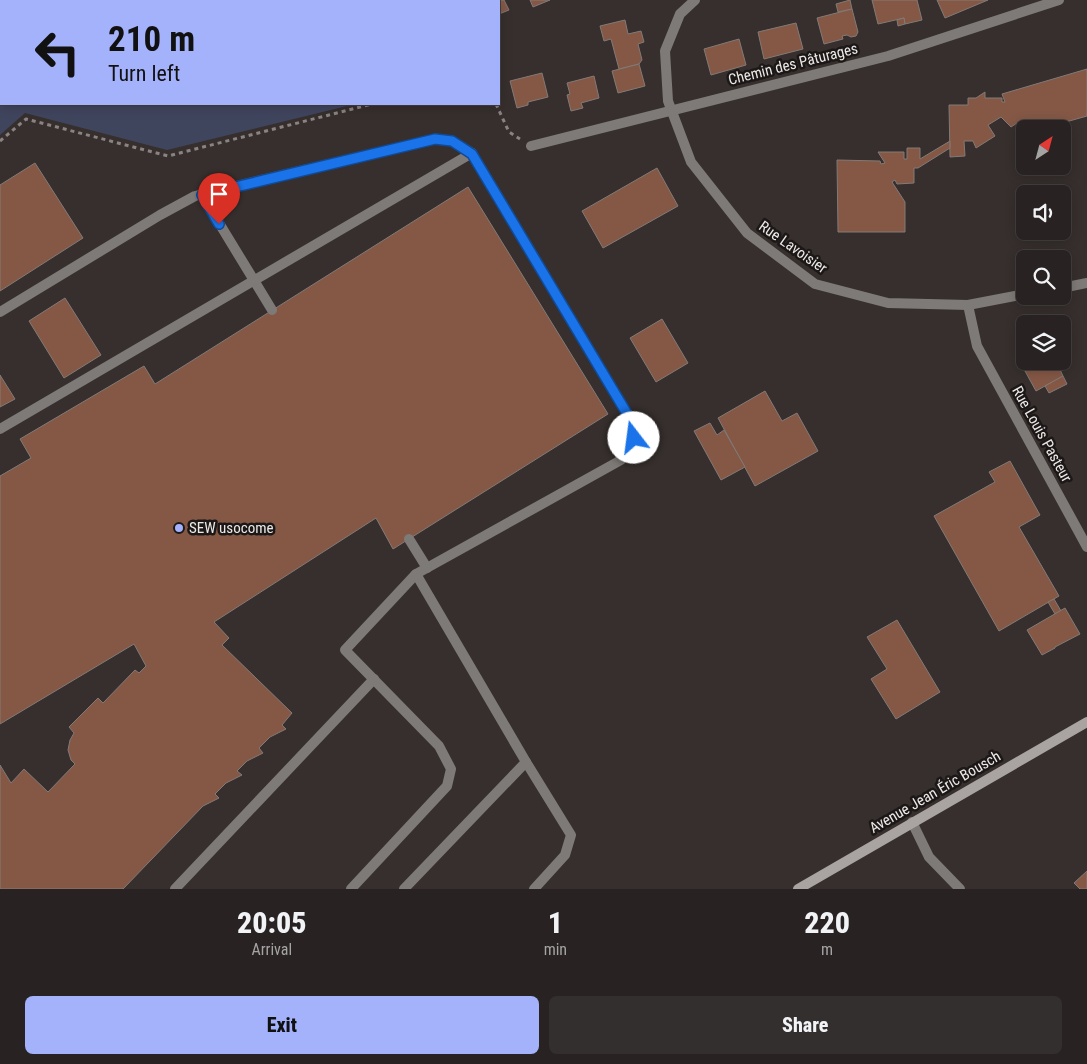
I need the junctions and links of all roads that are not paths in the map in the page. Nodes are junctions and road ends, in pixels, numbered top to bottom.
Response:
1 (695, 0) edge
2 (1059, 0) edge
3 (671, 110) junction
4 (531, 146) road end
5 (472, 154) junction
6 (202, 195) junction
7 (254, 281) junction
8 (1087, 283) edge
9 (1071, 286) edge
10 (1016, 296) edge
11 (968, 305) junction
12 (272, 310) dead end
13 (0, 312) edge
14 (0, 429) edge
15 (409, 539) dead end
16 (1087, 547) edge
17 (427, 568) junction
18 (416, 574) junction
19 (374, 679) junction
20 (1087, 722) edge
21 (526, 762) junction
22 (912, 822) junction
23 (175, 889) edge
24 (351, 889) edge
25 (404, 889) edge
26 (534, 889) edge
27 (798, 889) edge
28 (960, 889) edge

1 - 3 street, Rue Lavoisier
2 - 3 street, Chemin des Pâturages
3 - 4 street, Chemin des Pâturages
3 - 11 street, Rue Lavoisier
5 - 6 street
5 - 7 street
5 - 17 street
6 - 7 street
6 - 13 street
7 - 12 street
7 - 14 street
8 - 9 street
10 - 11 street, Rue Lavoisier
11 - 16 street, Rue Louis Pasteur
15 - 17 street
17 - 18 street
18 - 19 street
18 - 21 street
19 - 23 street
19 - 24 street
20 - 22 main road, Avenue Jean Éric Bousch
21 - 25 street
21 - 26 street
22 - 27 main road, Avenue Jean Éric Bousch
22 - 28 street

